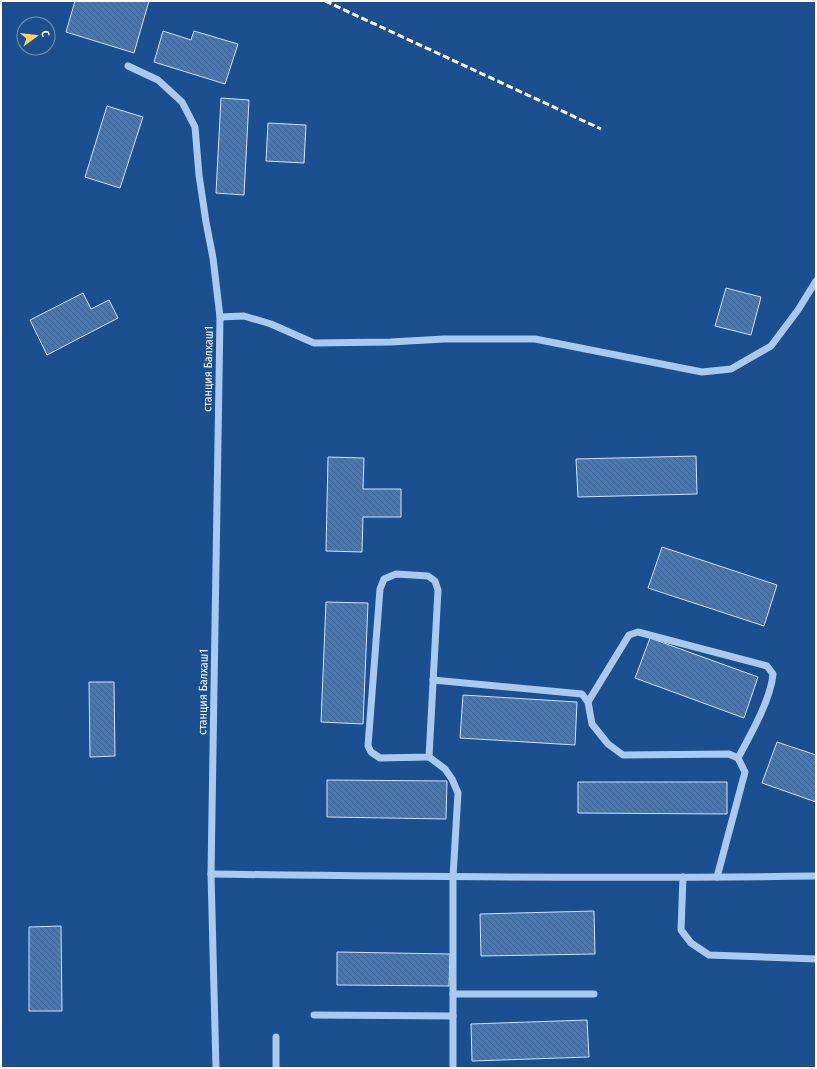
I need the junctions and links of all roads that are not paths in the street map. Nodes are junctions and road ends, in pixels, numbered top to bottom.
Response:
1 (128, 66) dead end
2 (816, 281) edge
3 (220, 317) junction
4 (433, 680) junction
5 (588, 702) junction
6 (429, 757) junction
7 (738, 758) junction
8 (211, 874) junction
9 (816, 876) edge
10 (453, 877) junction
11 (683, 877) junction
12 (716, 877) junction
13 (816, 959) edge
14 (453, 994) junction
15 (594, 994) dead end
16 (314, 1015) dead end
17 (453, 1016) junction
18 (276, 1037) dead end
19 (216, 1068) edge
20 (276, 1068) edge
21 (454, 1068) edge

1 - 3 street, станция Балхаш1
2 - 3 street
3 - 8 street, станция Балхаш1
4 - 5 street
4 - 6 street
4 - 6 street
5 - 7 street
5 - 7 street
6 - 10 street
7 - 12 street
8 - 10 street
8 - 19 street, станция Балхаш1
9 - 12 street
10 - 11 street
10 - 14 street
11 - 12 street
11 - 13 street
14 - 15 street
14 - 17 street
16 - 17 street
17 - 21 street
18 - 20 street

